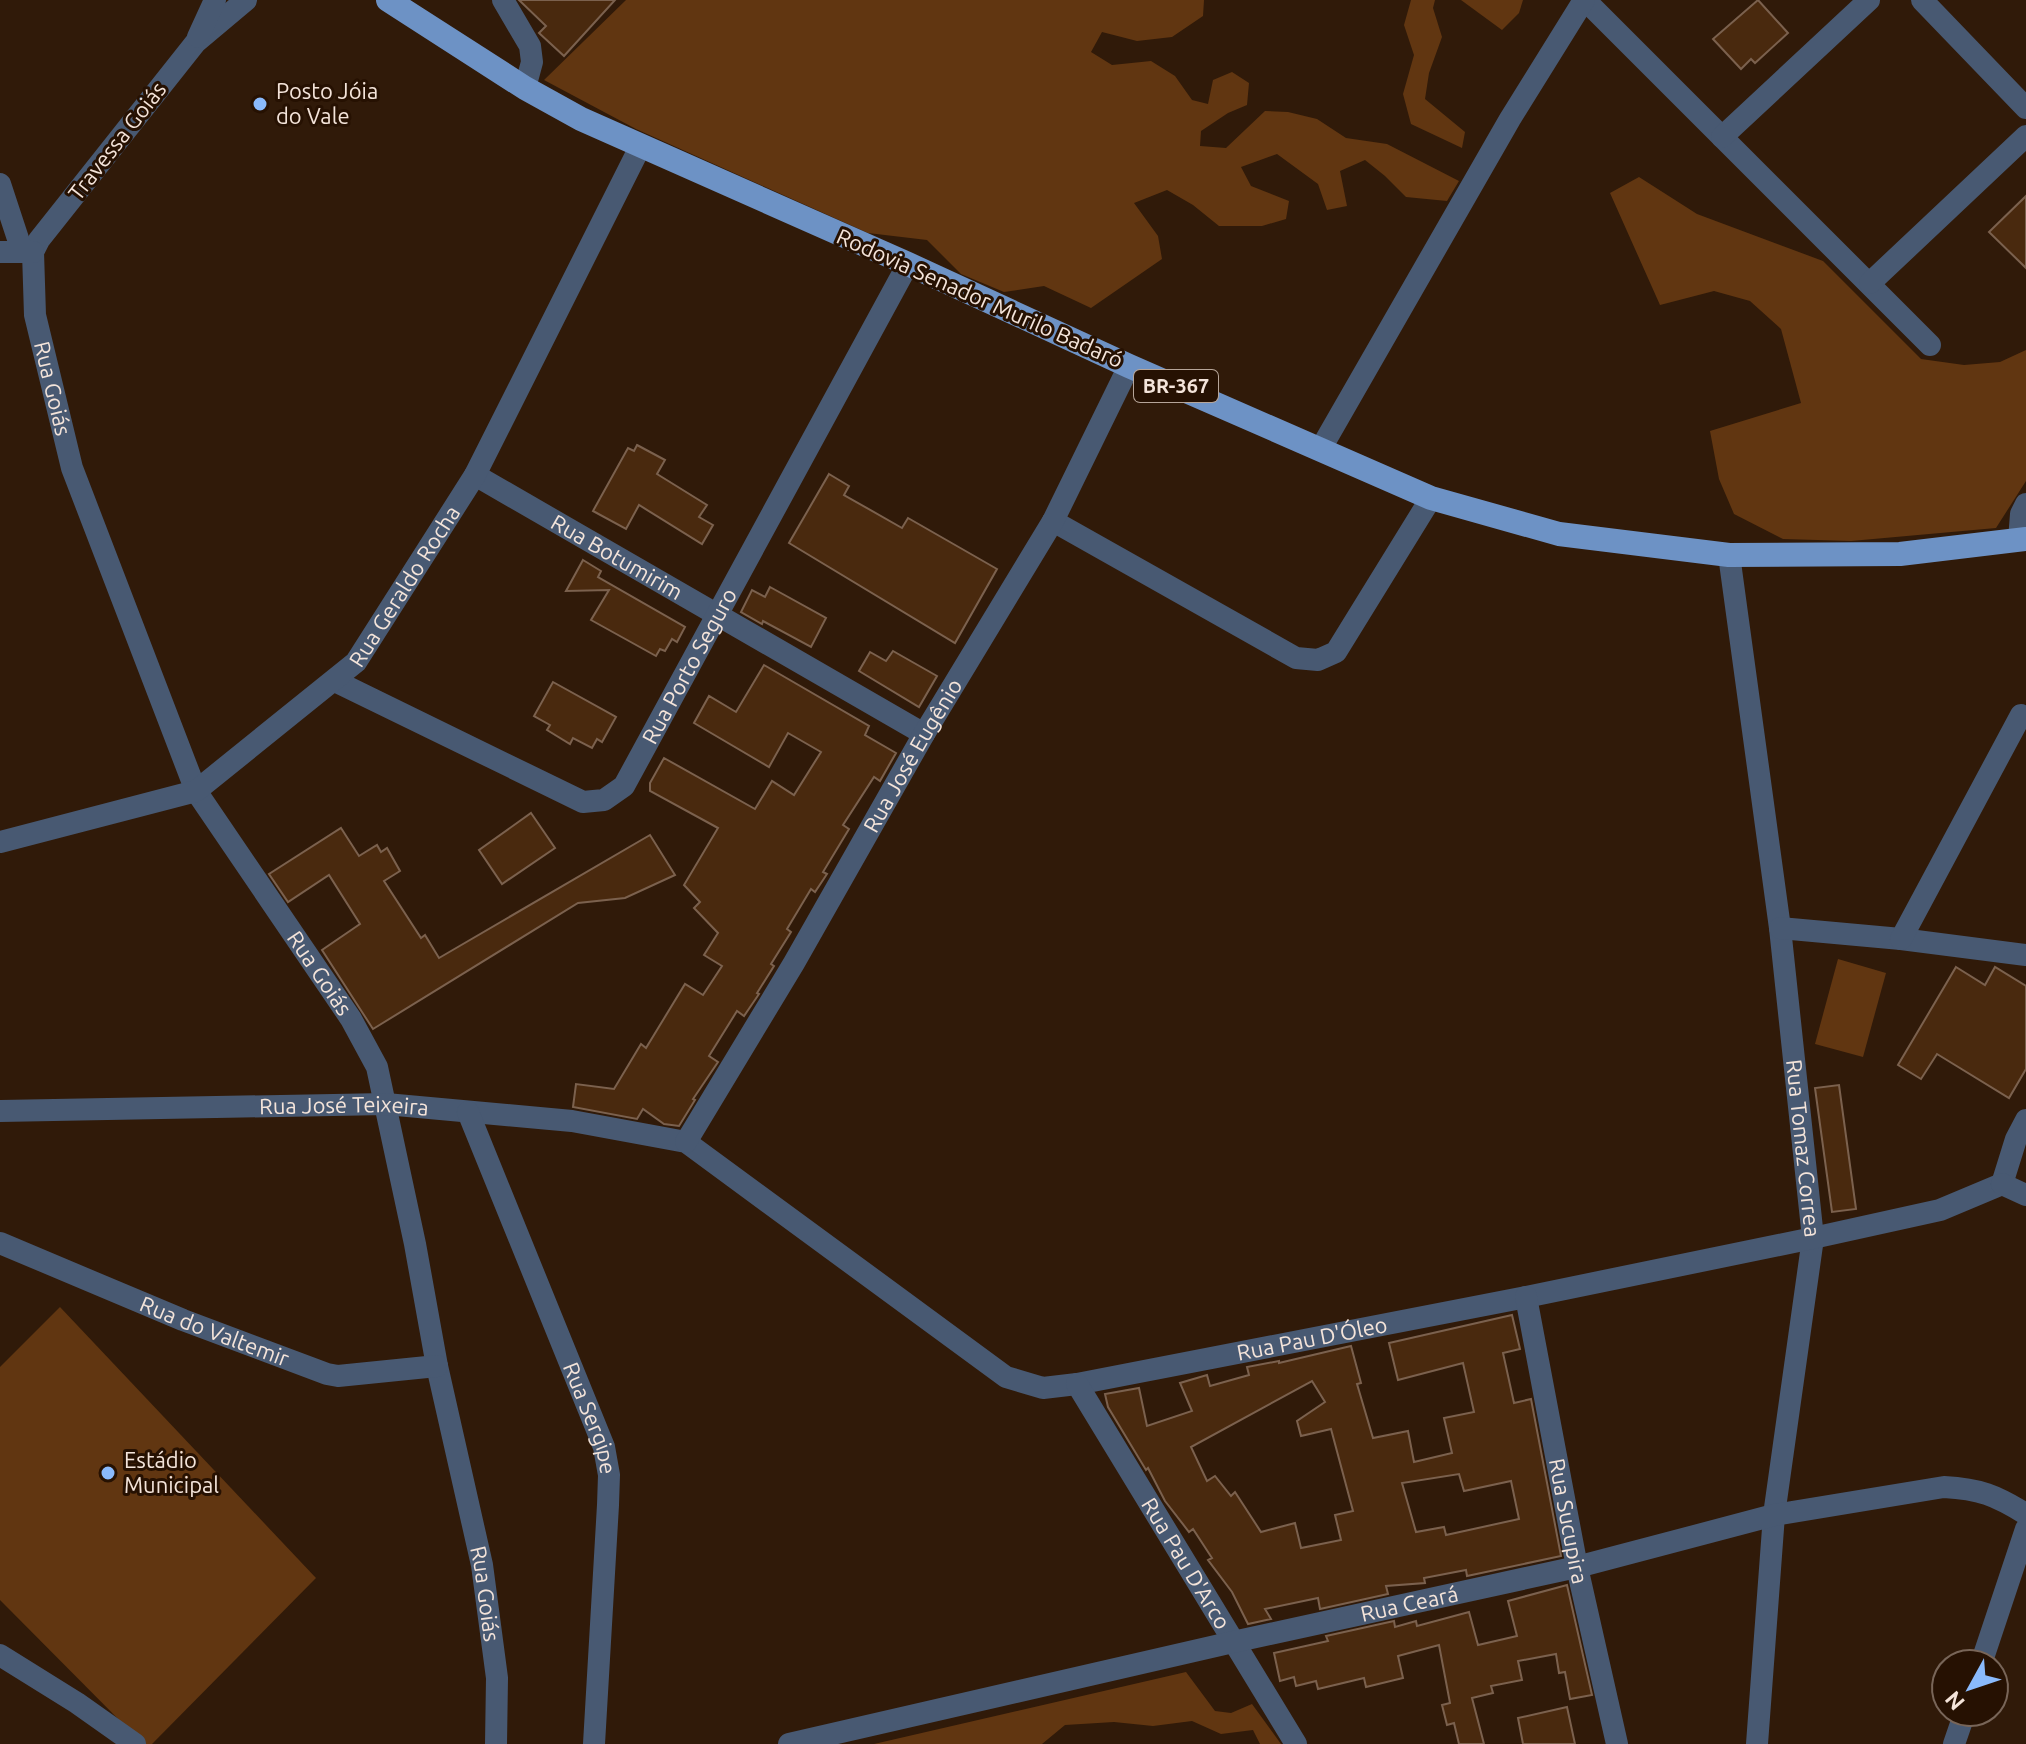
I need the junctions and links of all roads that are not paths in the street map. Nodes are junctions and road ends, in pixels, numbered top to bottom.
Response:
1 (215, 0) edge
2 (246, 0) edge
3 (388, 0) edge
4 (503, 0) edge
5 (1584, 0) edge
6 (1869, 0) edge
7 (1922, 0) edge
8 (196, 42) junction
9 (525, 88) junction
10 (2026, 108) edge
11 (2026, 136) edge
12 (1722, 137) junction
13 (640, 147) junction
14 (0, 184) edge
15 (24, 249) edge
16 (908, 264) junction
17 (1870, 283) junction
18 (1930, 345) dead end
19 (1129, 366) junction
20 (1320, 450) junction
21 (475, 475) junction
22 (1431, 498) junction
23 (2026, 504) edge
24 (1053, 521) junction
25 (2022, 539) edge
26 (1729, 555) junction
27 (718, 613) junction
28 (335, 681) junction
29 (2021, 715) dead end
30 (924, 734) junction
31 (196, 791) junction
32 (0, 842) edge
33 (1780, 928) junction
34 (1901, 939) junction
35 (2026, 955) edge
36 (386, 1104) junction
37 (0, 1111) edge
38 (468, 1112) junction
39 (2026, 1120) edge
40 (686, 1142) junction
41 (2002, 1184) junction
42 (2026, 1195) edge
43 (1813, 1238) junction
44 (0, 1243) edge
45 (1526, 1297) junction
46 (437, 1366) junction
47 (1077, 1384) junction
48 (2026, 1514) edge
49 (1774, 1515) junction
50 (2026, 1529) edge
51 (1577, 1567) junction
52 (1233, 1642) junction
53 (1986, 1648) edge
54 (0, 1655) edge
55 (135, 1744) edge
56 (496, 1744) edge
57 (594, 1744) edge
58 (789, 1744) edge
59 (1296, 1744) edge
60 (1617, 1744) edge
61 (1757, 1744) edge

1 - 8 street, Travessa Goiás
2 - 8 street, Travessa Goiás
3 - 9 main road, Rodovia Senador Murilo Badaró / BR-367
4 - 9 street
5 - 12 street
5 - 20 street
6 - 12 street
7 - 10 street
8 - 15 street, Travessa Goiás
9 - 13 main road, Rodovia Senador Murilo Badaró / BR-367
11 - 17 street
12 - 17 street
13 - 16 main road, Rodovia Senador Murilo Badaró / BR-367
13 - 21 street, Rua Geraldo Rocha
14 - 15 street, Rua Goiás
15 - 31 street, Rua Goiás
16 - 19 main road, Rodovia Senador Murilo Badaró / BR-367
16 - 27 street, Rua Porto Seguro
17 - 18 street
19 - 20 main road, Rodovia Senador Murilo Badaró / BR-367
19 - 24 street, Rua José Eugênio
20 - 22 main road, Rodovia Senador Murilo Badaró / BR-367
21 - 27 street, Rua Botumirim
21 - 28 street, Rua Geraldo Rocha
22 - 24 street
22 - 26 main road, Rodovia Senador Murilo Badaró / BR-367
23 - 25 street
24 - 30 street, Rua José Eugênio
25 - 26 main road, Rodovia Senador Murilo Badaró / BR-367
26 - 33 street, Rua Tomaz Correa
27 - 28 street, Rua Porto Seguro
27 - 30 street, Rua Botumirim
28 - 31 street, Rua Geraldo Rocha
29 - 34 street
30 - 40 street, Rua José Eugênio
31 - 32 street, Rua Geraldo Rocha
31 - 36 street, Rua Goiás
33 - 34 street
33 - 43 street, Rua Tomaz Correa
34 - 35 street
36 - 37 street, Rua José Teixeira
36 - 38 street, Rua José Teixeira
36 - 46 street, Rua Goiás
38 - 40 street, Rua José Teixeira
38 - 57 street, Rua Sergipe
39 - 41 street
40 - 47 street, Rua Pau D'Óleo
41 - 42 street
41 - 43 street, Rua Pau D'Óleo
43 - 45 street, Rua Pau D'Óleo
43 - 49 street, Rua Tomaz Correa
44 - 46 street, Rua do Valtemir
45 - 47 street, Rua Pau D'Óleo
45 - 51 street, Rua Sucupira
46 - 56 street, Rua Goiás
47 - 52 street, Rua Pau D'Arco
48 - 49 street, Rua Ceará
49 - 51 street, Rua Ceará
49 - 61 street, Rua Tomaz Correa
50 - 53 street
51 - 52 street, Rua Ceará
51 - 60 street, Rua Sucupira
52 - 58 street, Rua Ceará
52 - 59 street, Rua Pau D'Arco
54 - 55 street

